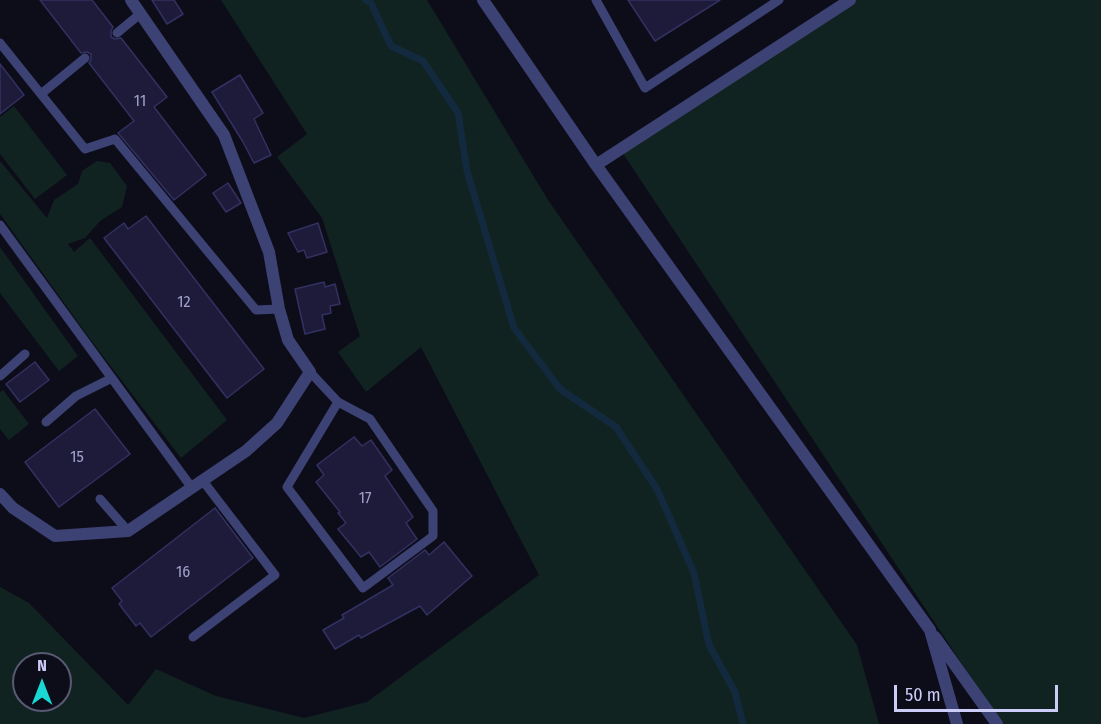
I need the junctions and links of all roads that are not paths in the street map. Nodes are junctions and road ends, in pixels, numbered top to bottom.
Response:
1 (131, 0) edge
2 (483, 0) edge
3 (596, 0) edge
4 (779, 0) edge
5 (850, 0) edge
6 (140, 14) junction
7 (117, 33) dead end
8 (0, 43) edge
9 (85, 58) dead end
10 (41, 94) junction
11 (596, 165) junction
12 (0, 225) edge
13 (279, 309) junction
14 (25, 354) dead end
15 (310, 372) junction
16 (0, 376) edge
17 (112, 378) junction
18 (338, 402) junction
19 (45, 422) dead end
20 (203, 481) junction
21 (192, 488) junction
22 (0, 494) edge
23 (100, 499) dead end
24 (128, 531) junction
25 (930, 630) junction
26 (193, 637) dead end
27 (957, 724) edge
28 (997, 724) edge

1 - 6 street
2 - 11 street
3 - 4 lane
5 - 11 street
6 - 7 lane
6 - 13 street
8 - 10 lane
9 - 10 lane
10 - 13 lane
11 - 25 street
12 - 17 lane
13 - 15 street
14 - 16 lane
15 - 18 lane
15 - 20 street
17 - 19 lane
17 - 21 lane
18 - 18 lane
20 - 21 street
20 - 26 lane
21 - 24 street
22 - 24 street
23 - 24 lane
25 - 27 street
25 - 28 street

